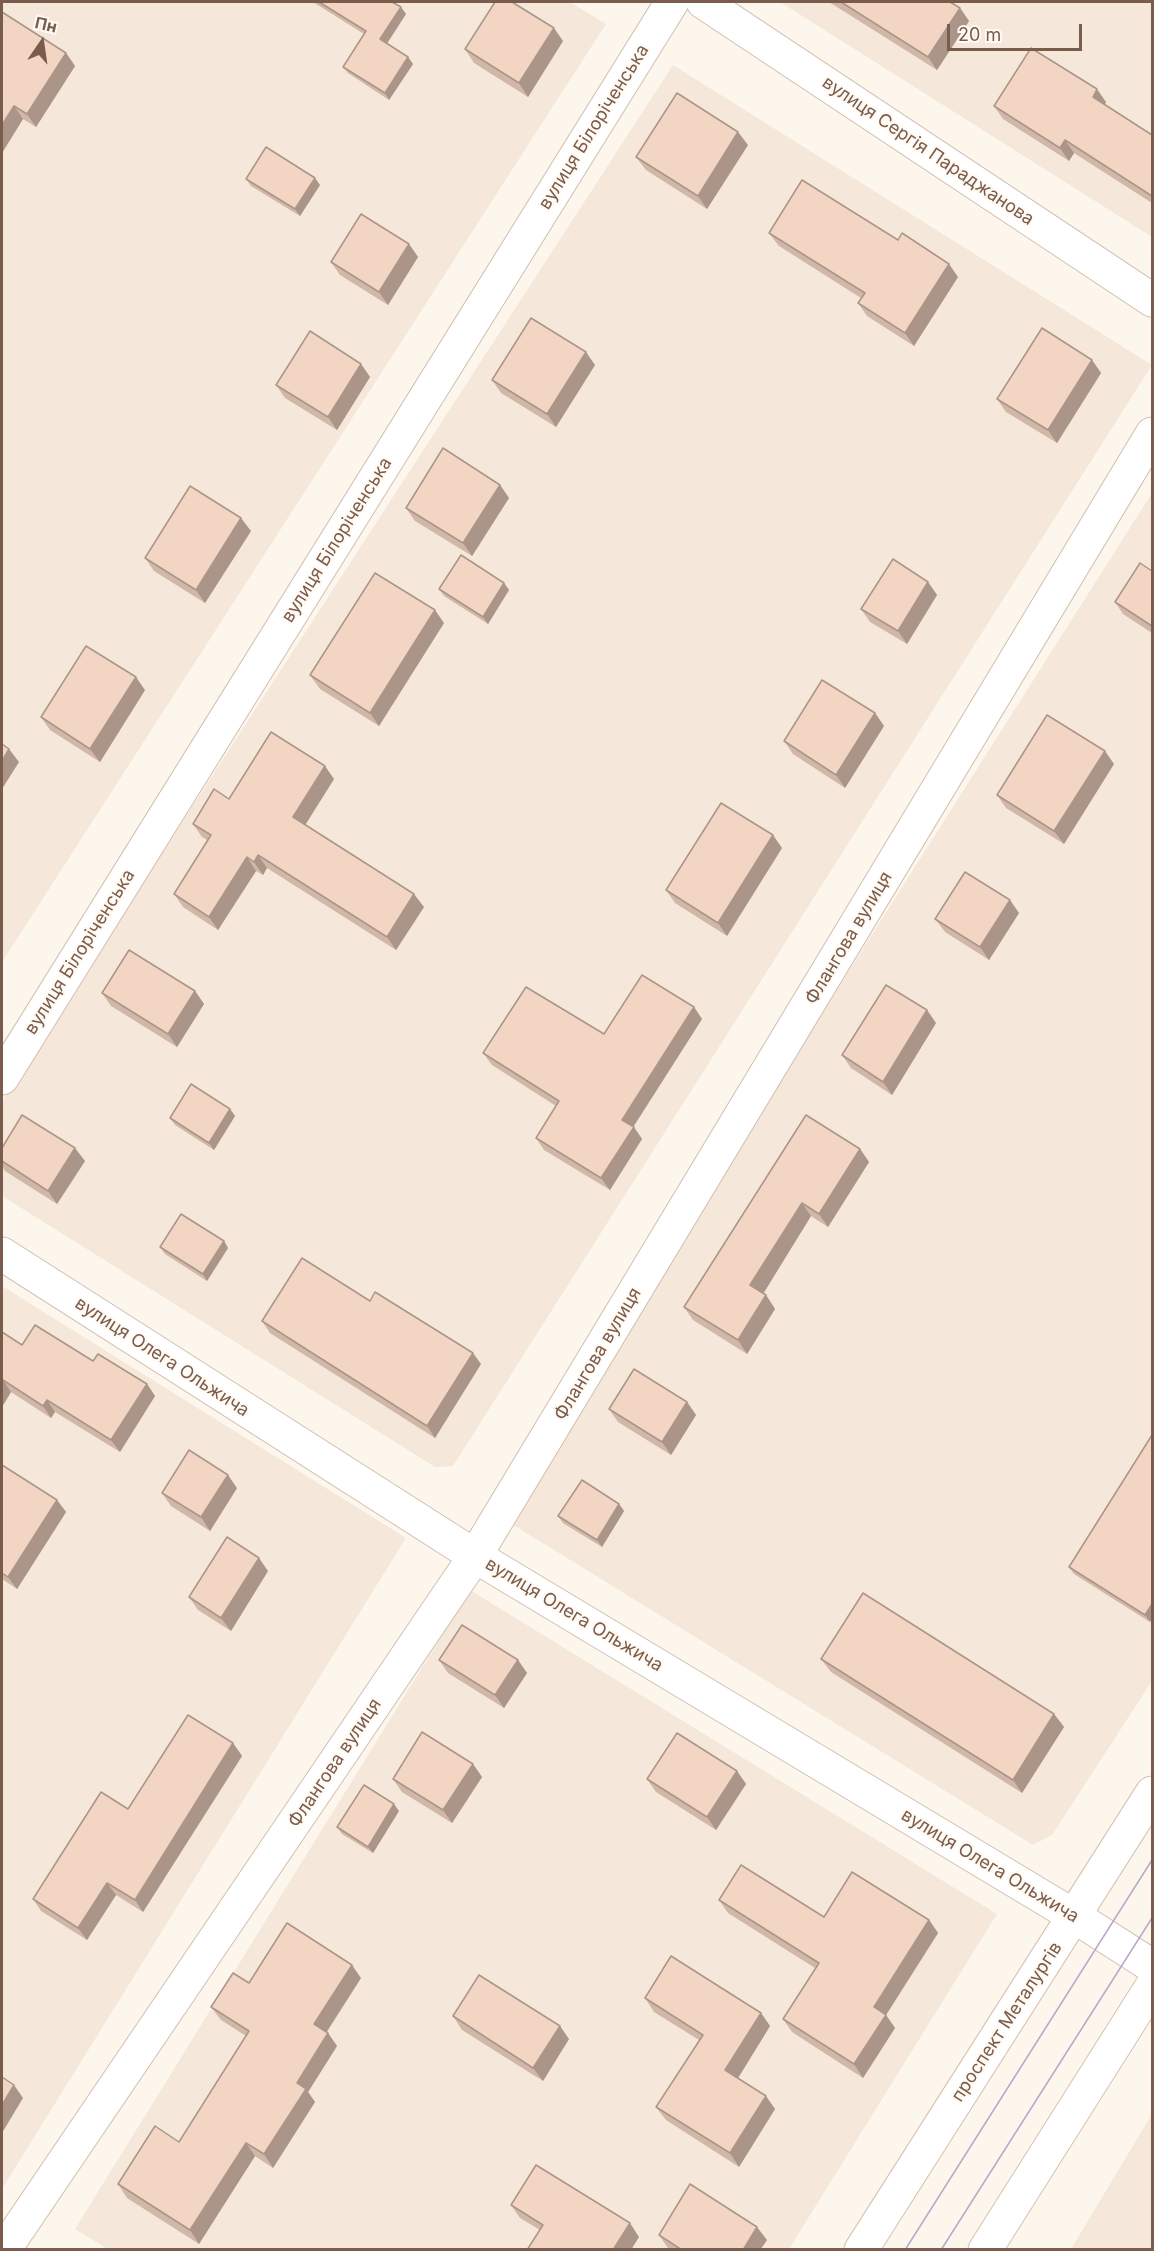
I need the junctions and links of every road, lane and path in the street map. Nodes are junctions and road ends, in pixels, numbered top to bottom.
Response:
1 (672, 2) edge
2 (703, 2) edge
3 (1152, 300) edge
4 (1152, 434) edge
5 (2, 1078) edge
6 (2, 1254) edge
7 (476, 1556) junction
8 (1152, 1793) edge
9 (1074, 1916) junction
10 (1152, 1966) edge
11 (1152, 1986) edge
12 (11, 2243) edge
13 (861, 2250) edge
14 (985, 2250) edge

1 - 5 street, вулиця Білоріченська
2 - 3 street, вулиця Сергія Параджанова
4 - 7 street, Флангова вулиця
6 - 7 street, вулиця Олега Ольжича
7 - 9 street, вулиця Олега Ольжича
7 - 12 street, Флангова вулиця
8 - 9 street, проспект Металургів
9 - 10 street, вулиця Олега Ольжича
9 - 13 street, проспект Металургів
11 - 14 street

